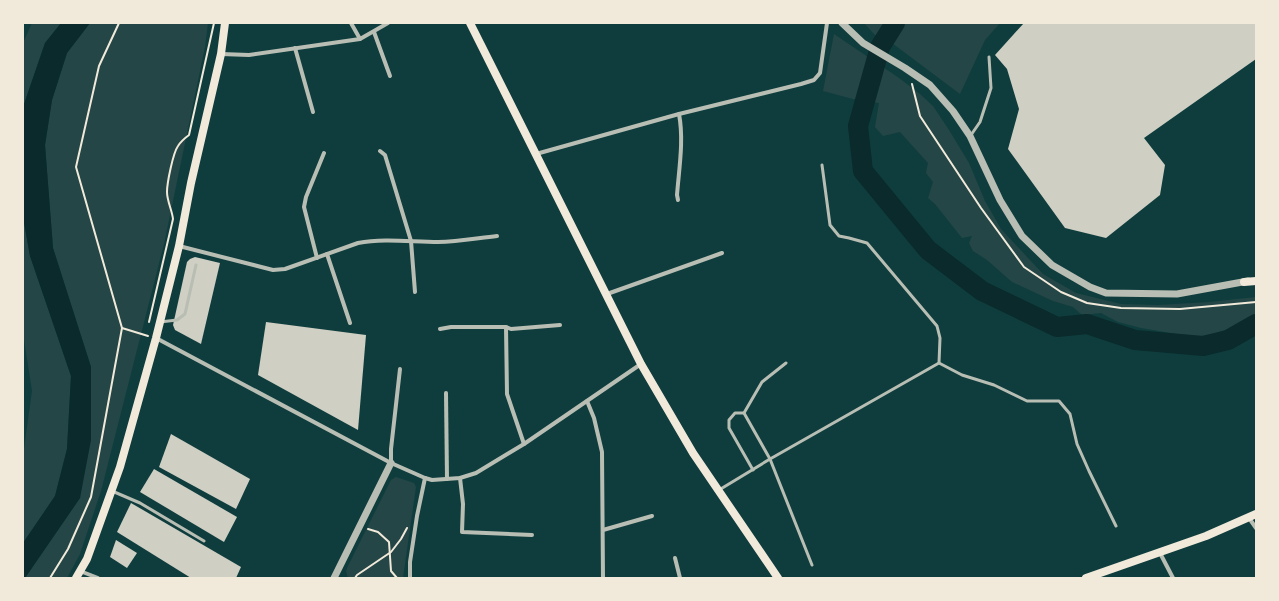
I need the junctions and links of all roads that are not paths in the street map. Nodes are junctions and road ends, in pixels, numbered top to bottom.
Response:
1 (225, 23) edge
2 (351, 23) edge
3 (388, 23) edge
4 (470, 23) edge
5 (827, 23) edge
6 (842, 23) edge
7 (374, 32) junction
8 (360, 39) junction
9 (295, 48) junction
10 (221, 54) junction
11 (989, 57) dead end
12 (390, 76) dead end
13 (313, 112) dead end
14 (678, 114) junction
15 (970, 136) junction
16 (380, 152) dead end
17 (324, 153) dead end
18 (536, 155) junction
19 (822, 165) dead end
20 (678, 200) dead end
21 (497, 236) dead end
22 (411, 241) junction
23 (179, 246) junction
24 (722, 253) dead end
25 (327, 254) junction
26 (317, 258) junction
27 (196, 265) dead end
28 (1256, 280) edge
29 (1244, 282) joint
30 (415, 292) dead end
31 (606, 294) junction
32 (160, 322) junction
33 (350, 323) dead end
34 (560, 325) dead end
35 (506, 327) junction
36 (440, 329) dead end
37 (156, 338) junction
38 (786, 363) dead end
39 (939, 363) junction
40 (641, 364) junction
41 (400, 369) dead end
42 (446, 393) dead end
43 (587, 401) junction
44 (744, 413) junction
45 (524, 444) junction
46 (770, 459) junction
47 (392, 463) junction
48 (753, 470) junction
49 (426, 478) junction
50 (460, 478) junction
51 (447, 480) junction
52 (112, 491) junction
53 (718, 491) junction
54 (652, 516) dead end
55 (1252, 516) edge
56 (1116, 526) dead end
57 (1256, 528) edge
58 (603, 530) junction
59 (532, 536) dead end
60 (204, 541) dead end
61 (1160, 553) junction
62 (675, 558) dead end
63 (812, 565) dead end
64 (80, 570) junction
65 (76, 578) edge
66 (98, 578) edge
67 (334, 578) edge
68 (410, 578) edge
69 (603, 578) edge
70 (680, 578) edge
71 (778, 578) edge
72 (1086, 578) edge
73 (1173, 578) edge

1 - 10 main road
2 - 8 street
3 - 7 street
4 - 18 main road
5 - 14 street
6 - 15 street
7 - 8 street
7 - 12 street
8 - 9 street
9 - 10 street
9 - 13 street
10 - 23 main road
11 - 15 lane
14 - 18 street
14 - 20 street
15 - 29 street
16 - 22 street
17 - 26 street
18 - 31 main road
19 - 39 lane
21 - 22 street
22 - 25 street
22 - 30 street
23 - 26 street
23 - 32 main road
24 - 31 street
25 - 26 street
25 - 33 street
27 - 32 lane
28 - 29 main road
31 - 40 main road
32 - 37 main road
34 - 35 street
35 - 36 street
35 - 45 street
37 - 47 street
37 - 52 main road
38 - 44 lane
39 - 46 lane
39 - 56 lane
40 - 43 street
40 - 53 main road
41 - 47 street
42 - 51 street
43 - 45 street
43 - 58 street
44 - 46 lane
44 - 48 lane
45 - 50 street
46 - 48 lane
46 - 63 lane
47 - 49 street
47 - 67 street
48 - 53 lane
49 - 51 street
49 - 68 street
50 - 51 street
50 - 59 street
52 - 60 lane
52 - 64 main road
53 - 71 main road
54 - 58 street
55 - 57 street
55 - 61 main road
58 - 69 street
61 - 72 main road
61 - 73 street
62 - 70 street
64 - 65 main road
64 - 66 street

